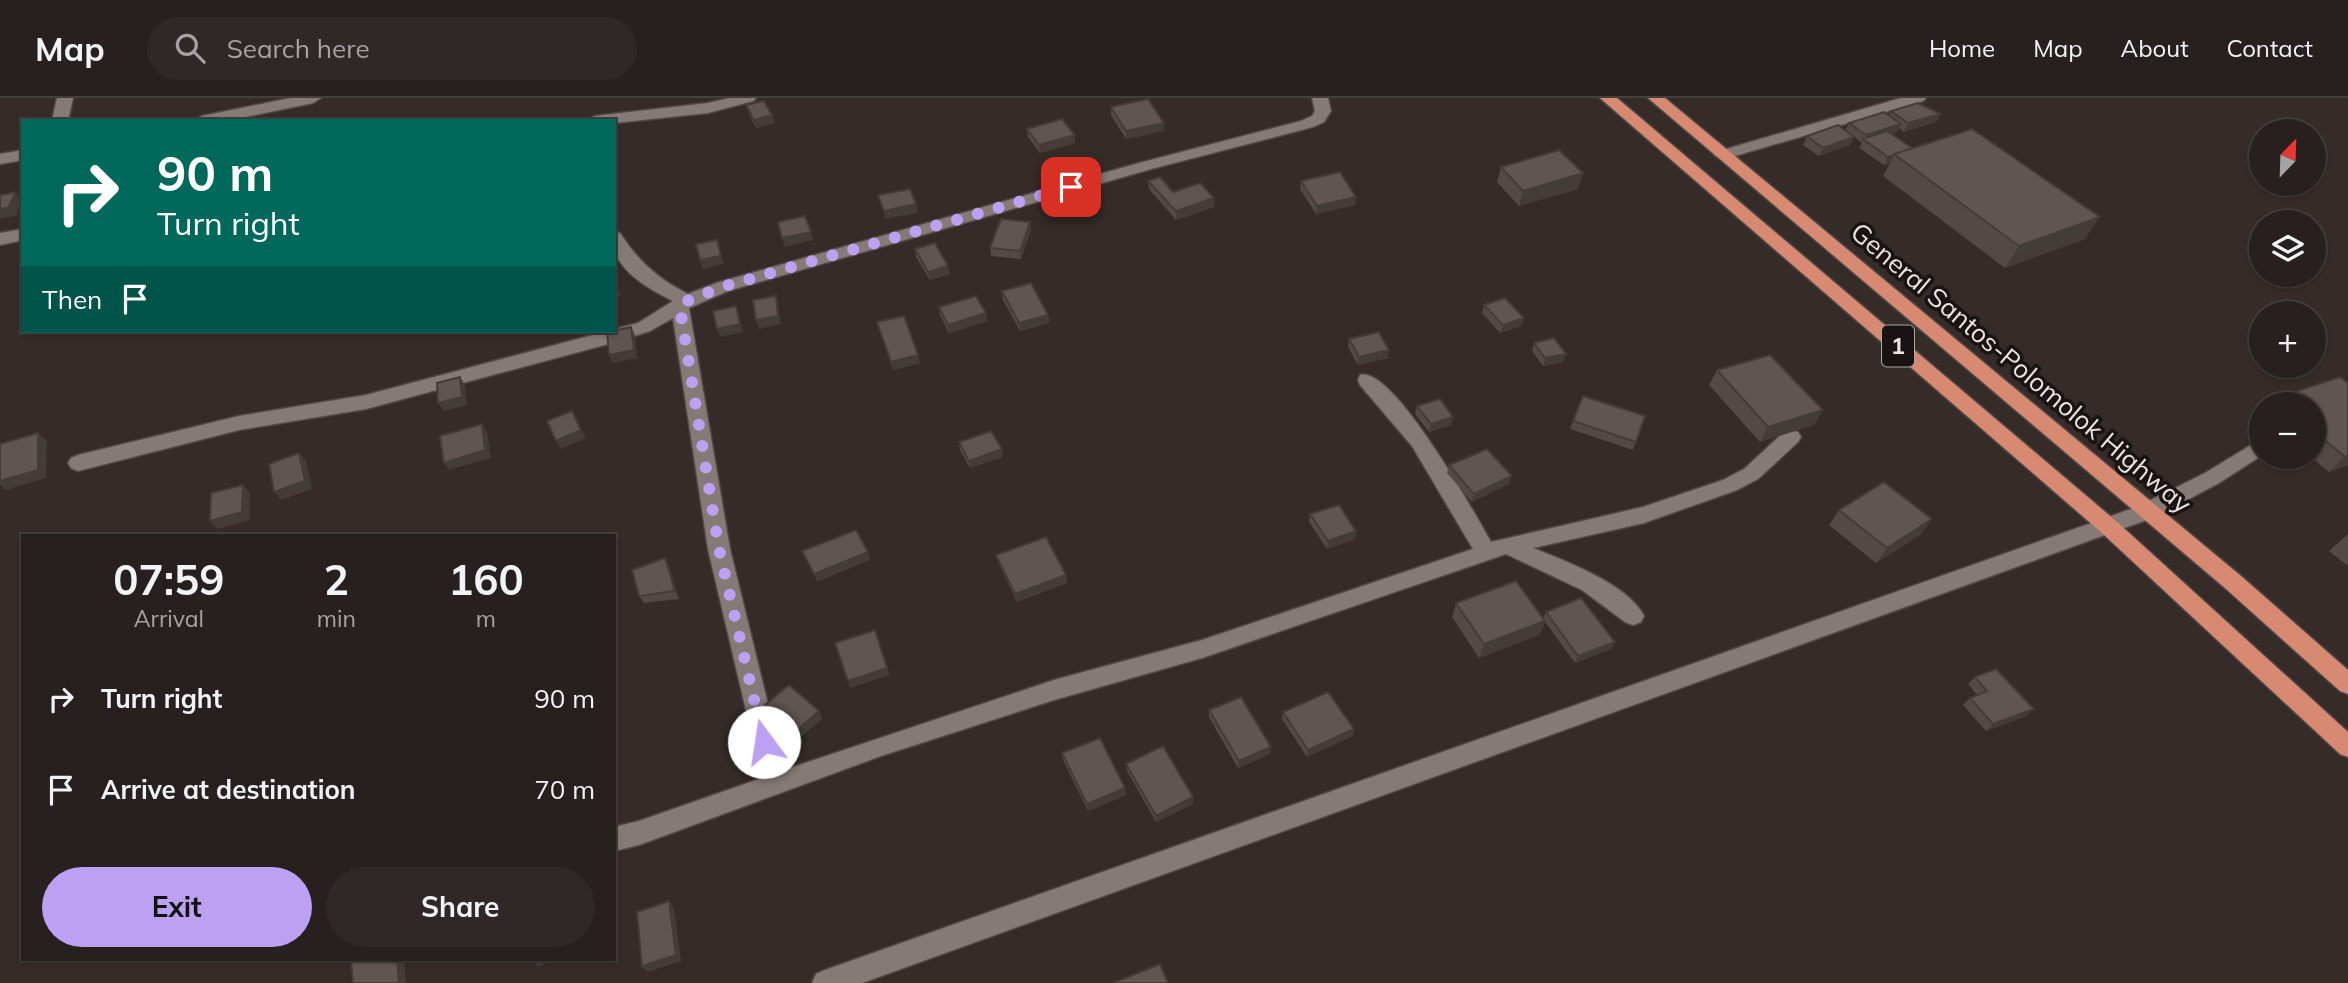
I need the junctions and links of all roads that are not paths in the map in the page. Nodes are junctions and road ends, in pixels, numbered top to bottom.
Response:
1 (65, 98) edge
2 (313, 98) edge
3 (748, 98) edge
4 (1320, 98) edge
5 (1608, 98) edge
6 (1656, 98) edge
7 (1918, 98) edge
8 (261, 104) edge
9 (60, 119) edge
10 (209, 119) edge
11 (612, 119) edge
12 (21, 155) edge
13 (1722, 155) junction
14 (0, 159) edge
15 (21, 234) edge
16 (0, 239) edge
17 (616, 241) edge
18 (683, 305) junction
19 (1367, 380) dead end
20 (1791, 436) edge
21 (2249, 454) edge
22 (78, 463) dead end
23 (2148, 511) junction
24 (2109, 527) junction
25 (1507, 545) junction
26 (1486, 553) junction
27 (1633, 617) dead end
28 (2348, 684) edge
29 (2348, 747) edge
30 (775, 782) junction
31 (616, 838) edge
32 (825, 983) edge

1 - 9 street
2 - 8 street
3 - 11 street
4 - 18 street
5 - 24 highway, 1
6 - 13 highway, General Santos-Polomolok Highway / 1
7 - 13 street
8 - 10 street
12 - 14 street
13 - 23 highway, General Santos-Polomolok Highway / 1
15 - 16 street
17 - 18 street
18 - 22 street
18 - 30 street
19 - 26 street
20 - 25 street
21 - 23 street
23 - 24 street
23 - 28 highway, General Santos-Polomolok Highway / 1
24 - 29 highway, 1
24 - 32 street
25 - 26 street
25 - 27 street
26 - 30 street
30 - 31 street

